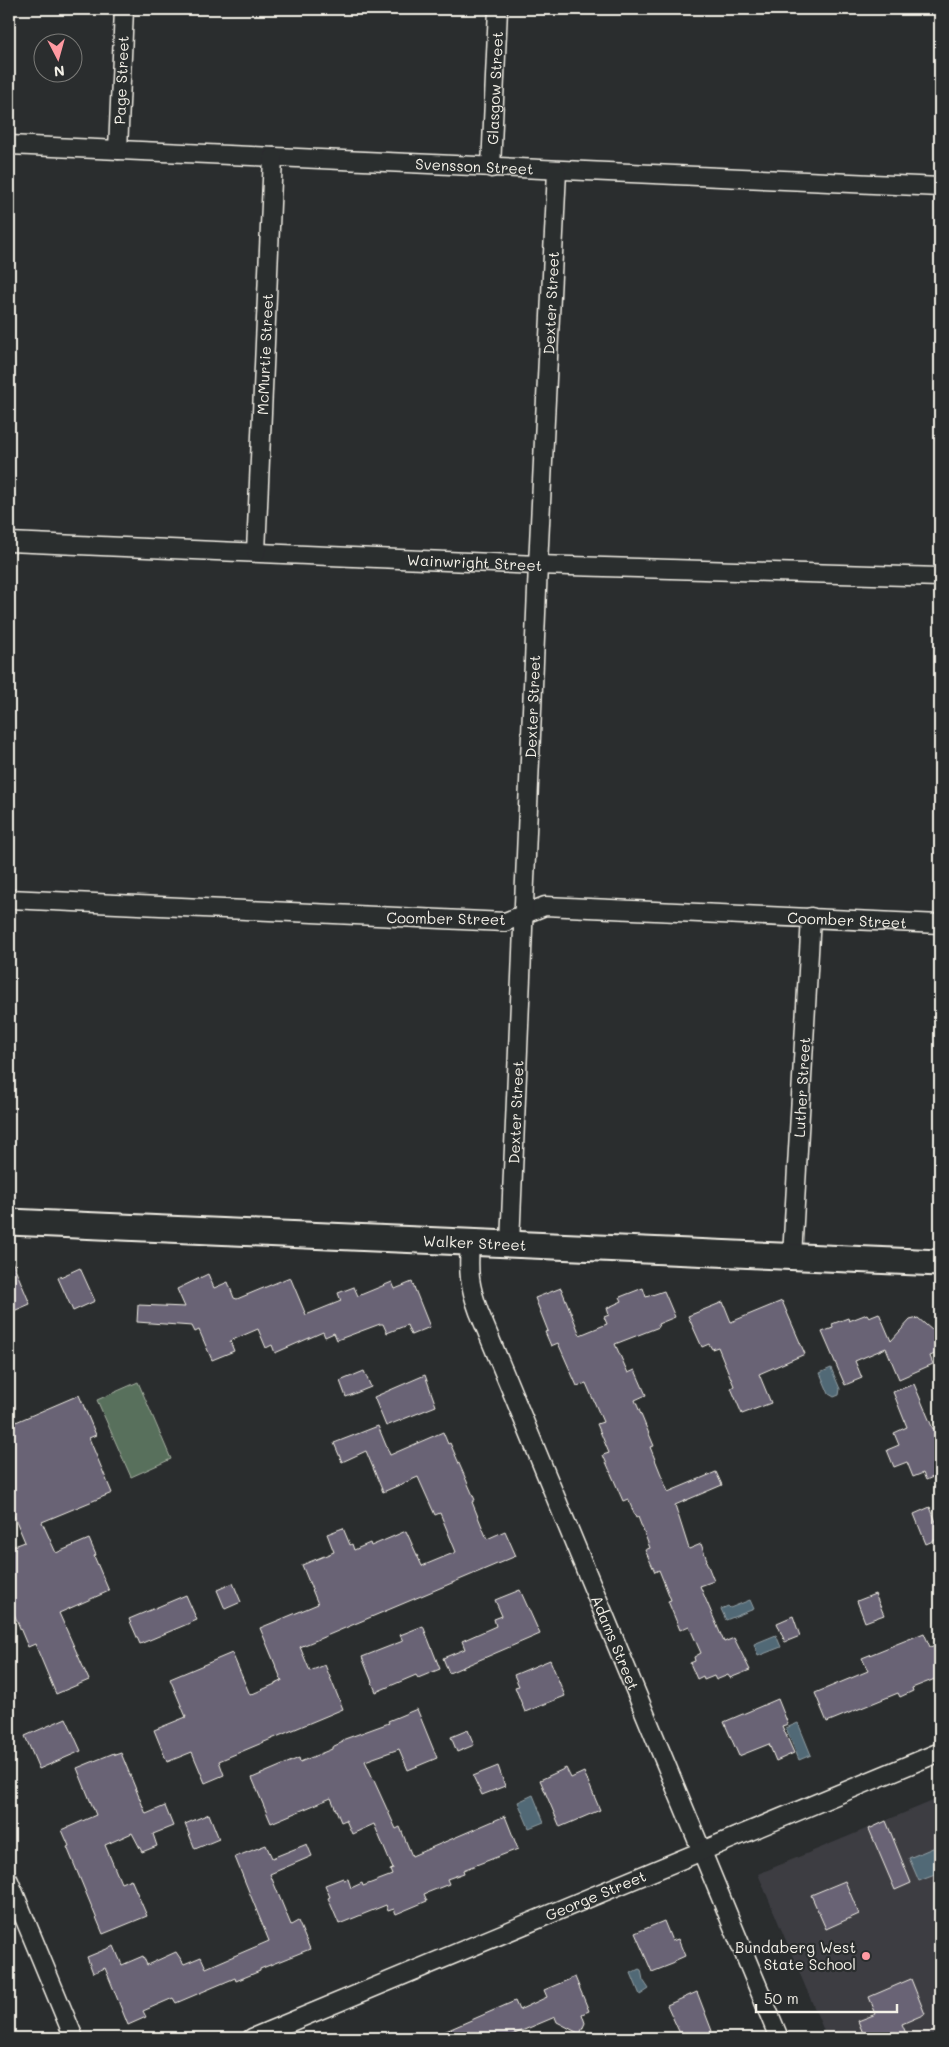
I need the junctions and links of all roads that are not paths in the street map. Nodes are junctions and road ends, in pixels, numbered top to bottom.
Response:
1 (124, 9) edge
2 (498, 9) edge
3 (9, 145) edge
4 (118, 150) junction
5 (273, 157) junction
6 (491, 168) junction
7 (556, 170) junction
8 (940, 187) edge
9 (9, 542) edge
10 (256, 552) junction
11 (538, 565) junction
12 (940, 577) edge
13 (9, 899) edge
14 (523, 915) junction
15 (811, 917) junction
16 (940, 924) edge
17 (9, 1222) edge
18 (470, 1243) junction
19 (510, 1244) junction
20 (792, 1257) junction
21 (940, 1263) edge
22 (940, 1752) edge
23 (701, 1851) junction
24 (9, 1881) edge
25 (74, 2038) edge
26 (252, 2038) edge
27 (779, 2038) edge

1 - 4 street, Page Street
2 - 6 street, Glasgow Street
3 - 4 street, Svensson Street
4 - 5 street, Svensson Street
5 - 6 street, Svensson Street
5 - 10 street, McMurtie Street
6 - 7 street, Svensson Street
7 - 8 street, Svensson Street
7 - 11 street, Dexter Street
9 - 10 street, Wainwright Street
10 - 11 street, Wainwright Street
11 - 12 street, Wainwright Street
11 - 14 street, Dexter Street
13 - 14 street, Coomber Street
14 - 15 street, Coomber Street
14 - 19 street, Dexter Street
15 - 16 street, Coomber Street
15 - 20 street, Luther Street
17 - 18 main road, Walker Street
18 - 19 main road, Walker Street
18 - 23 street, Adams Street
19 - 20 main road, Walker Street
20 - 21 main road, Walker Street
22 - 23 street, George Street
23 - 26 street, George Street
23 - 27 street, Adams Street
24 - 25 street

